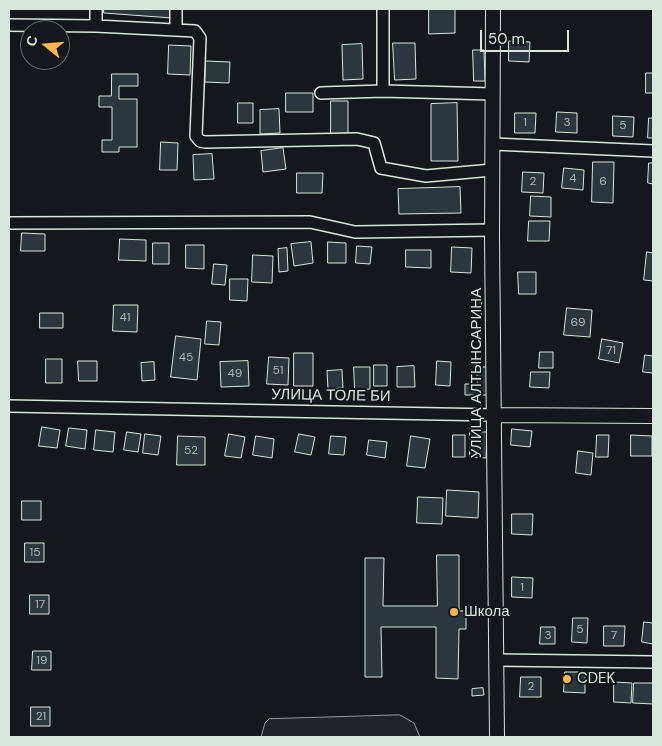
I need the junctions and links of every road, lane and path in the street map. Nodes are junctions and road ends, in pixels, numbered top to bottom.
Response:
1 (96, 9) edge
2 (176, 9) edge
3 (383, 9) edge
4 (493, 9) edge
5 (9, 25) edge
6 (96, 26) junction
7 (176, 28) junction
8 (383, 91) junction
9 (321, 93) dead end
10 (493, 94) junction
11 (492, 144) junction
12 (653, 151) edge
13 (492, 170) junction
14 (9, 223) edge
15 (492, 230) junction
16 (9, 406) edge
17 (494, 415) junction
18 (653, 416) edge
19 (496, 660) junction
20 (653, 662) edge
21 (497, 737) edge

1 - 6 street
2 - 7 street
3 - 8 street
4 - 10 street, УЛИЦА АЛТЫНСАРИНА
5 - 6 street
6 - 7 street
7 - 13 street
8 - 9 street
8 - 10 street
10 - 11 street, УЛИЦА АЛТЫНСАРИНА
11 - 12 street
11 - 13 street, УЛИЦА АЛТЫНСАРИНА
13 - 15 street, УЛИЦА АЛТЫНСАРИНА
14 - 15 street
15 - 17 street, УЛИЦА АЛТЫНСАРИНА
16 - 17 street, УЛИЦА ТОЛЕ БИ
17 - 18 street, УЛИЦА ТОЛЕ БИ
17 - 19 street, УЛИЦА АЛТЫНСАРИНА
19 - 20 street
19 - 21 street, УЛИЦА АЛТЫНСАРИНА

